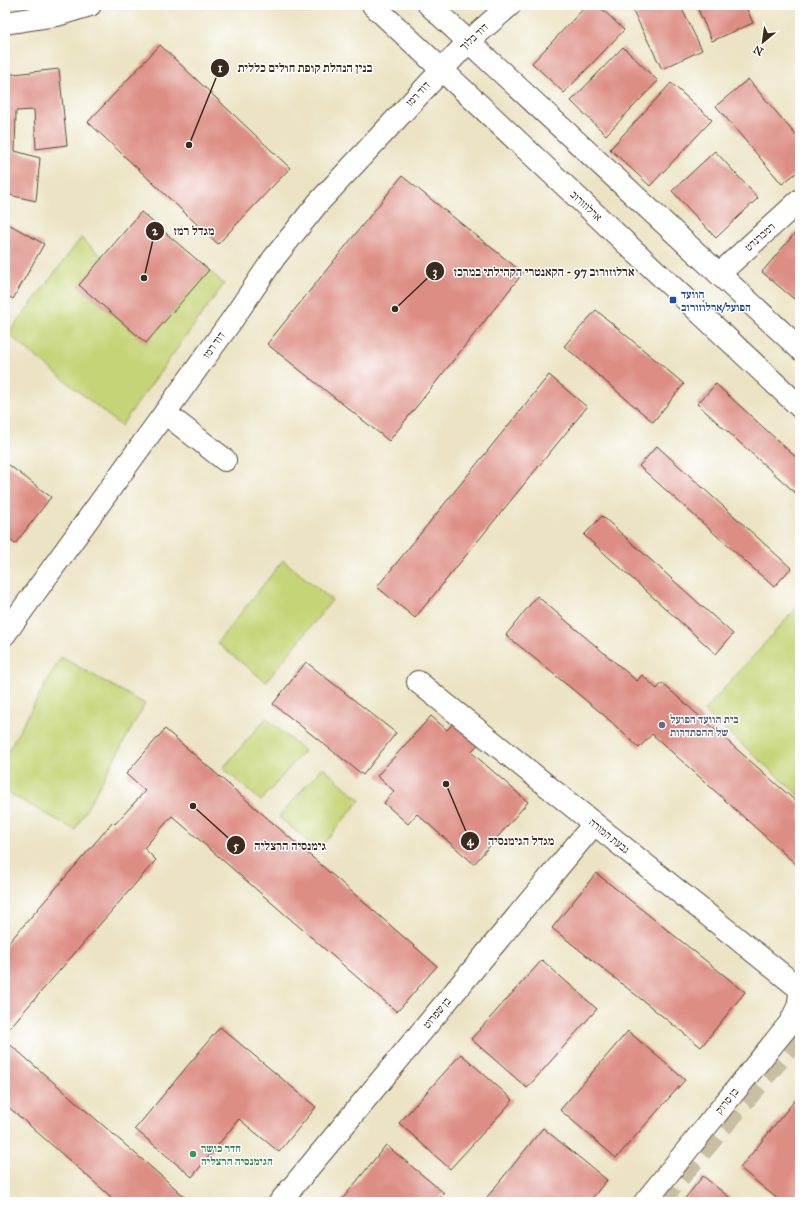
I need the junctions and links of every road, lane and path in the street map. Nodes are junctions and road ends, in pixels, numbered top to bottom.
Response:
1 (90, 5) edge
2 (373, 5) edge
3 (429, 5) edge
4 (510, 5) edge
5 (5, 23) edge
6 (468, 42) junction
7 (441, 70) junction
8 (800, 200) edge
9 (719, 274) junction
10 (800, 349) edge
11 (800, 407) edge
12 (165, 413) junction
13 (225, 460) dead end
14 (5, 634) edge
15 (418, 682) dead end
16 (594, 824) junction
17 (800, 989) edge
18 (800, 995) edge
19 (280, 1202) edge
20 (645, 1202) edge

1 - 5 street
2 - 7 street, ארלוזורוב
3 - 6 street
4 - 6 street, דוד בלוך
6 - 7 street, דוד בלוך
6 - 9 street
7 - 11 street, ארלוזורוב
7 - 12 street, דוד רמז
8 - 9 street, רמברנדט
9 - 10 street
12 - 13 street
12 - 14 street, דוד רמז
15 - 16 street, גבעת המורה
16 - 17 street, גבעת המורה
16 - 19 street, בן שפרוט
18 - 20 street, בן סרוק

